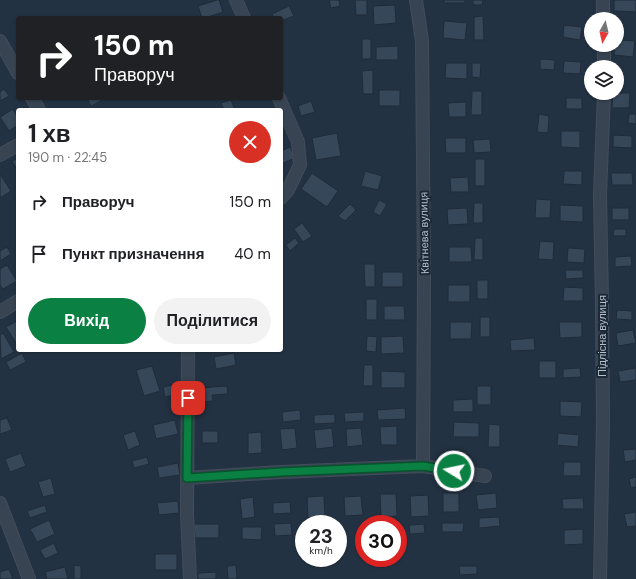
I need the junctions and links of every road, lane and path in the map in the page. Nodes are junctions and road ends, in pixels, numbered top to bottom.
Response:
1 (236, 0) edge
2 (416, 0) edge
3 (603, 0) edge
4 (603, 12) edge
5 (243, 16) edge
6 (0, 40) edge
7 (16, 69) edge
8 (280, 100) edge
9 (604, 100) edge
10 (16, 146) edge
11 (0, 155) edge
12 (283, 196) edge
13 (16, 302) edge
14 (0, 312) edge
15 (188, 352) edge
16 (423, 466) junction
17 (485, 476) dead end
18 (187, 478) junction
19 (0, 503) edge
20 (29, 579) edge
21 (190, 579) edge
22 (600, 579) edge

1 - 5 street
2 - 16 street, Квітнева вулиця
3 - 4 street
6 - 7 street
8 - 12 street
9 - 22 street, Підлісна вулиця
10 - 11 street
13 - 14 street
15 - 18 street
16 - 17 street
16 - 18 street
18 - 21 street
19 - 20 street

